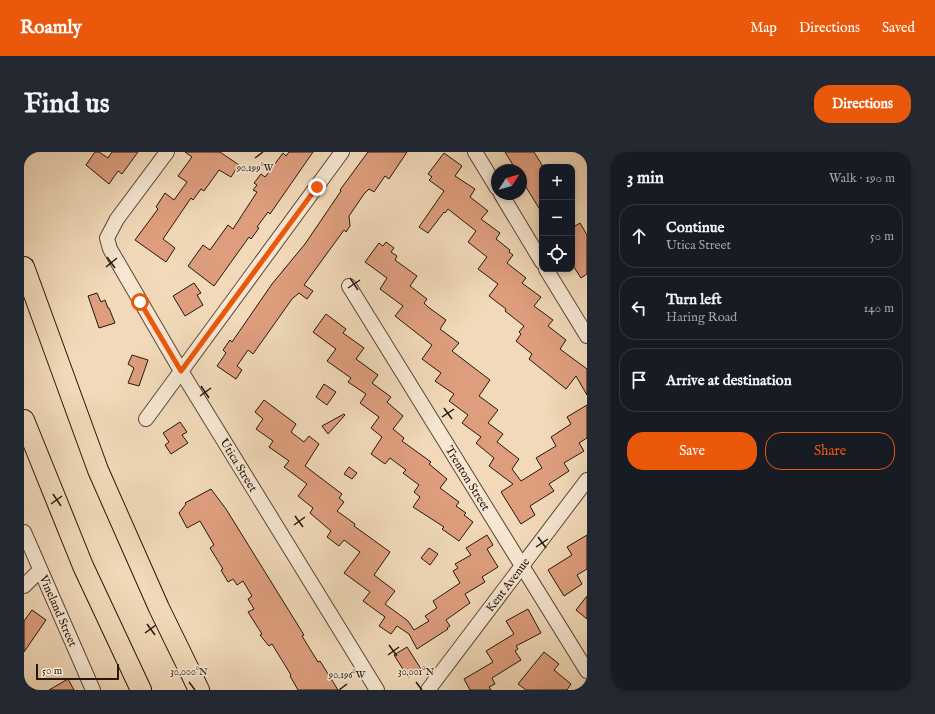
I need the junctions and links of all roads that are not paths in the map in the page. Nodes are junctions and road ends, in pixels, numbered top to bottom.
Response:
1 (167, 152) edge
2 (342, 152) edge
3 (475, 152) edge
4 (491, 178) edge
5 (505, 200) edge
6 (539, 257) edge
7 (24, 267) edge
8 (548, 272) edge
9 (349, 286) dead end
10 (587, 336) edge
11 (181, 371) junction
12 (146, 419) dead end
13 (24, 420) edge
14 (587, 480) edge
15 (24, 532) edge
16 (521, 566) junction
17 (40, 570) junction
18 (24, 586) edge
19 (587, 671) edge
20 (93, 690) edge
21 (141, 690) edge
22 (199, 690) edge
23 (377, 690) edge
24 (428, 690) edge

1 - 11 street, Utica Street
2 - 11 street
3 - 4 street
5 - 6 street
7 - 22 highway
8 - 10 street
9 - 16 street, Trenton Street
11 - 12 street
11 - 23 street, Utica Street
13 - 21 highway
14 - 16 street, Kent Avenue
15 - 17 street, Vineland Street
16 - 19 street, Trenton Street
16 - 24 street, Kent Avenue
17 - 18 street
17 - 20 street, Vineland Street

